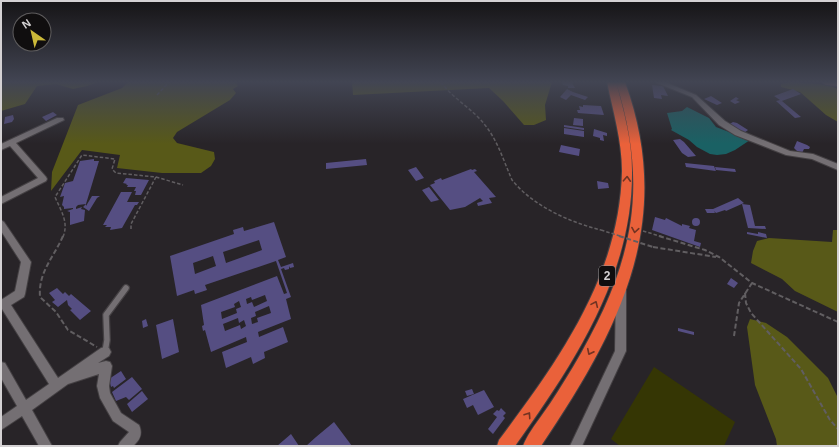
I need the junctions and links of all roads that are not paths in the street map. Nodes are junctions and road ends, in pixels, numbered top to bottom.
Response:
1 (616, 103) edge
2 (627, 103) edge
3 (635, 103) edge
4 (701, 103) edge
5 (60, 120) dead end
6 (11, 142) junction
7 (1, 147) edge
8 (640, 166) junction
9 (838, 167) edge
10 (1, 201) edge
11 (1, 224) edge
12 (621, 284) junction
13 (126, 288) dead end
14 (2, 304) edge
15 (105, 352) joint
16 (1, 366) edge
17 (67, 379) junction
18 (56, 385) junction
19 (24, 407) junction
20 (1, 424) edge
21 (46, 446) edge
22 (124, 446) edge
23 (505, 446) edge
24 (531, 446) edge
25 (576, 446) edge

23 -> 1 highway, 2
2 - 8 highway, 2
3 - 8 highway
4 - 9 street
5 - 6 street
6 - 7 street
6 - 10 street
8 -> 12 highway, 2
11 - 14 street
12 -> 24 highway, 2
12 - 25 street
13 - 15 lane
14 - 18 street
15 - 17 street
16 - 19 street
17 - 18 street
17 - 22 street
18 - 19 street
19 - 20 street
19 - 21 street

